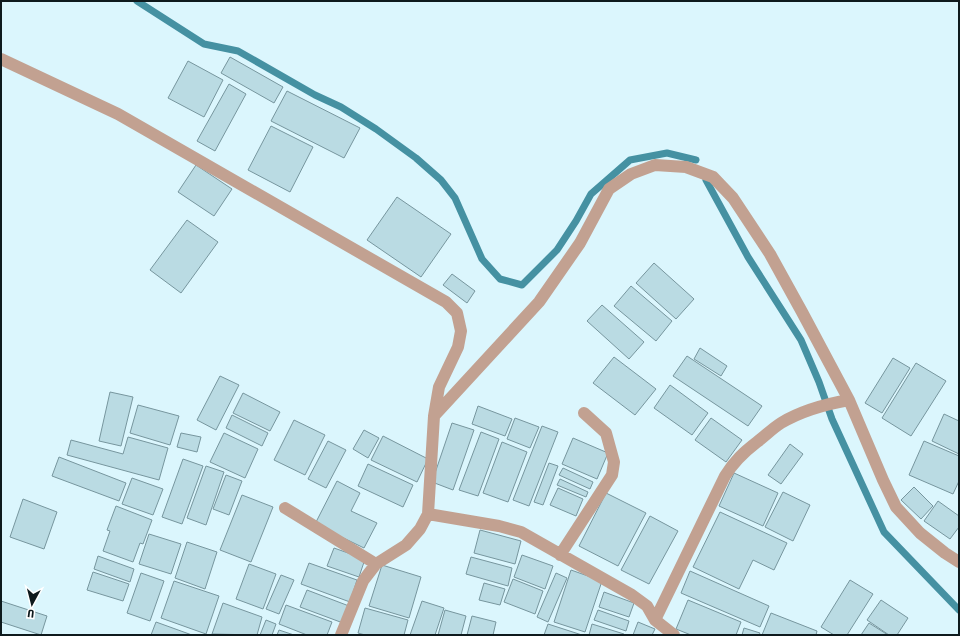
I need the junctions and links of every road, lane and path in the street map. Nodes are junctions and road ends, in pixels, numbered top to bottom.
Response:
1 (1, 59) edge
2 (843, 401) junction
3 (584, 412) dead end
4 (434, 416) junction
5 (285, 508) dead end
6 (428, 514) junction
7 (560, 554) junction
8 (959, 562) edge
9 (376, 564) junction
10 (655, 620) junction
11 (340, 635) edge
12 (674, 635) edge

1 - 4 street
2 - 4 street
2 - 8 street
2 - 10 street
3 - 7 street
4 - 6 street
5 - 9 street
6 - 7 street
6 - 9 street
7 - 10 street
9 - 11 street
10 - 12 street

